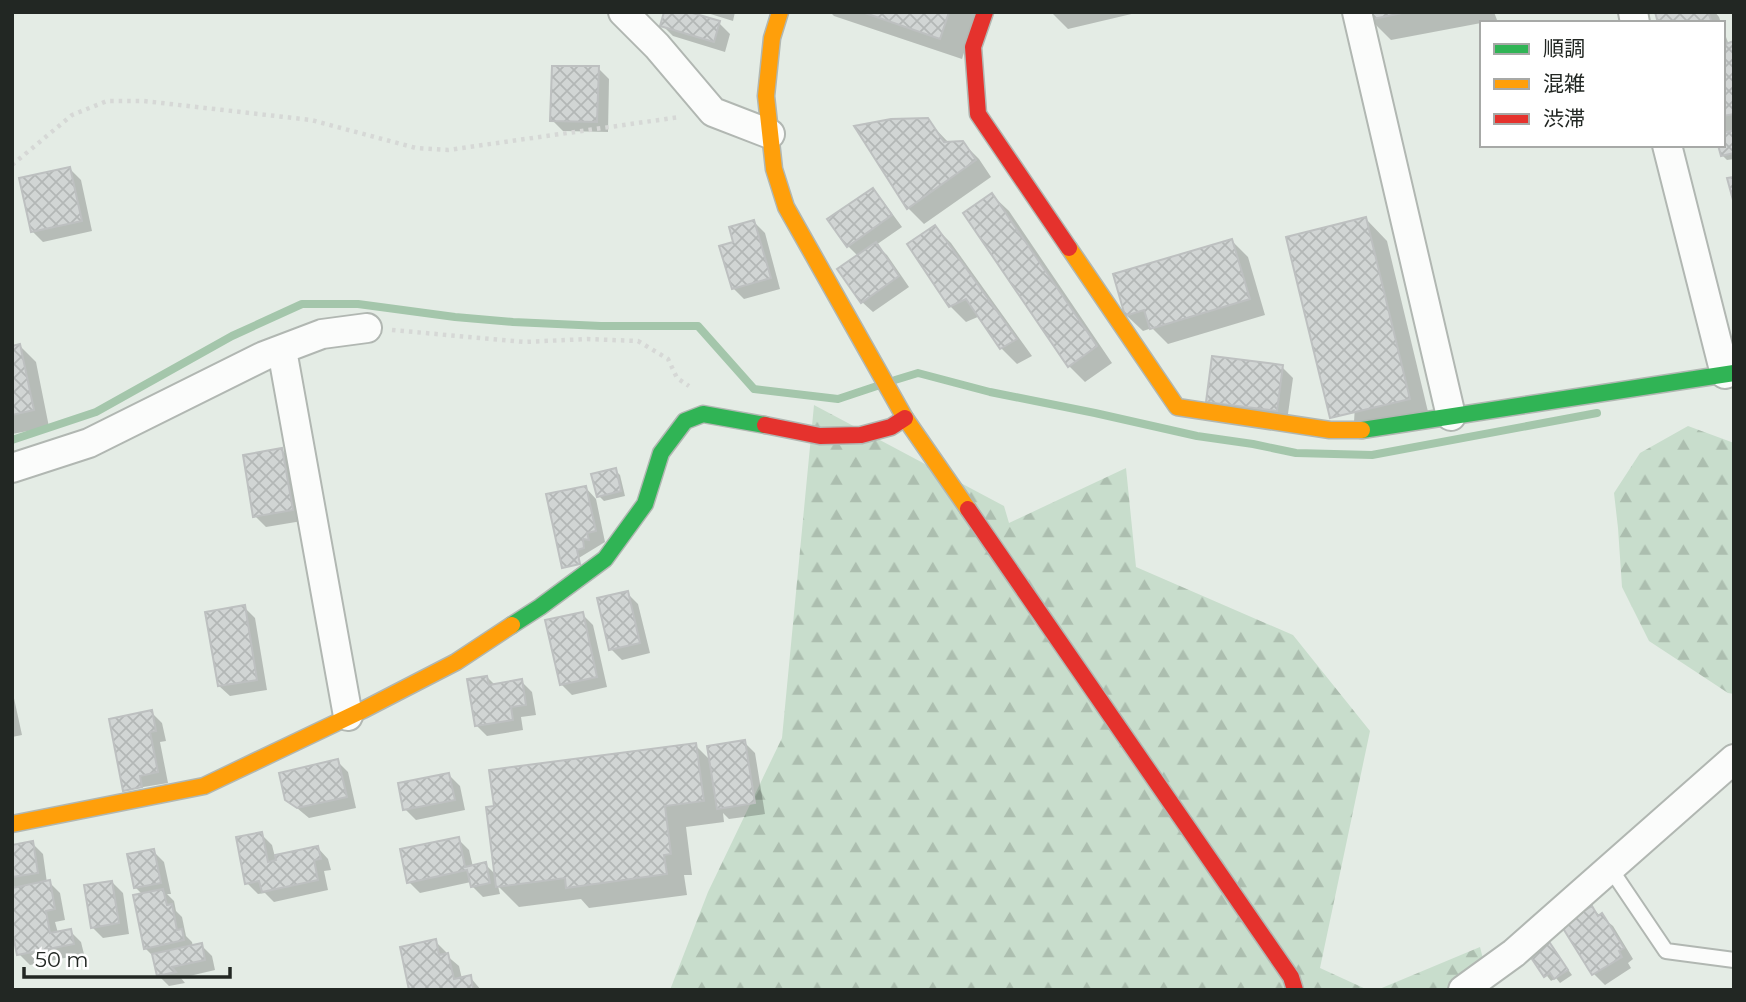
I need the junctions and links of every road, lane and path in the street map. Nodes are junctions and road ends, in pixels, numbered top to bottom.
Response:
1 (623, 12) edge
2 (780, 12) edge
3 (985, 12) edge
4 (1357, 12) edge
5 (713, 112) junction
6 (770, 134) junction
7 (1668, 147) edge
8 (12, 164) edge
9 (367, 328) joint
10 (282, 350) junction
11 (1730, 374) edge
12 (699, 392) dead end
13 (1451, 416) junction
14 (905, 418) junction
15 (12, 468) edge
16 (348, 716) junction
17 (1734, 759) edge
18 (12, 824) edge
19 (1610, 868) junction
20 (1734, 960) edge
21 (1295, 990) edge
22 (1463, 990) edge

1 - 5 street
2 - 6 street
3 - 13 street
4 - 13 street
5 - 6 street
5 - 8 path
6 - 14 street
7 - 11 street
9 - 10 street
9 - 12 path
10 - 15 street
10 - 16 street
11 - 13 street
14 - 16 street
14 - 21 street
16 - 18 street
17 - 19 street
19 - 20 lane
19 - 22 street

